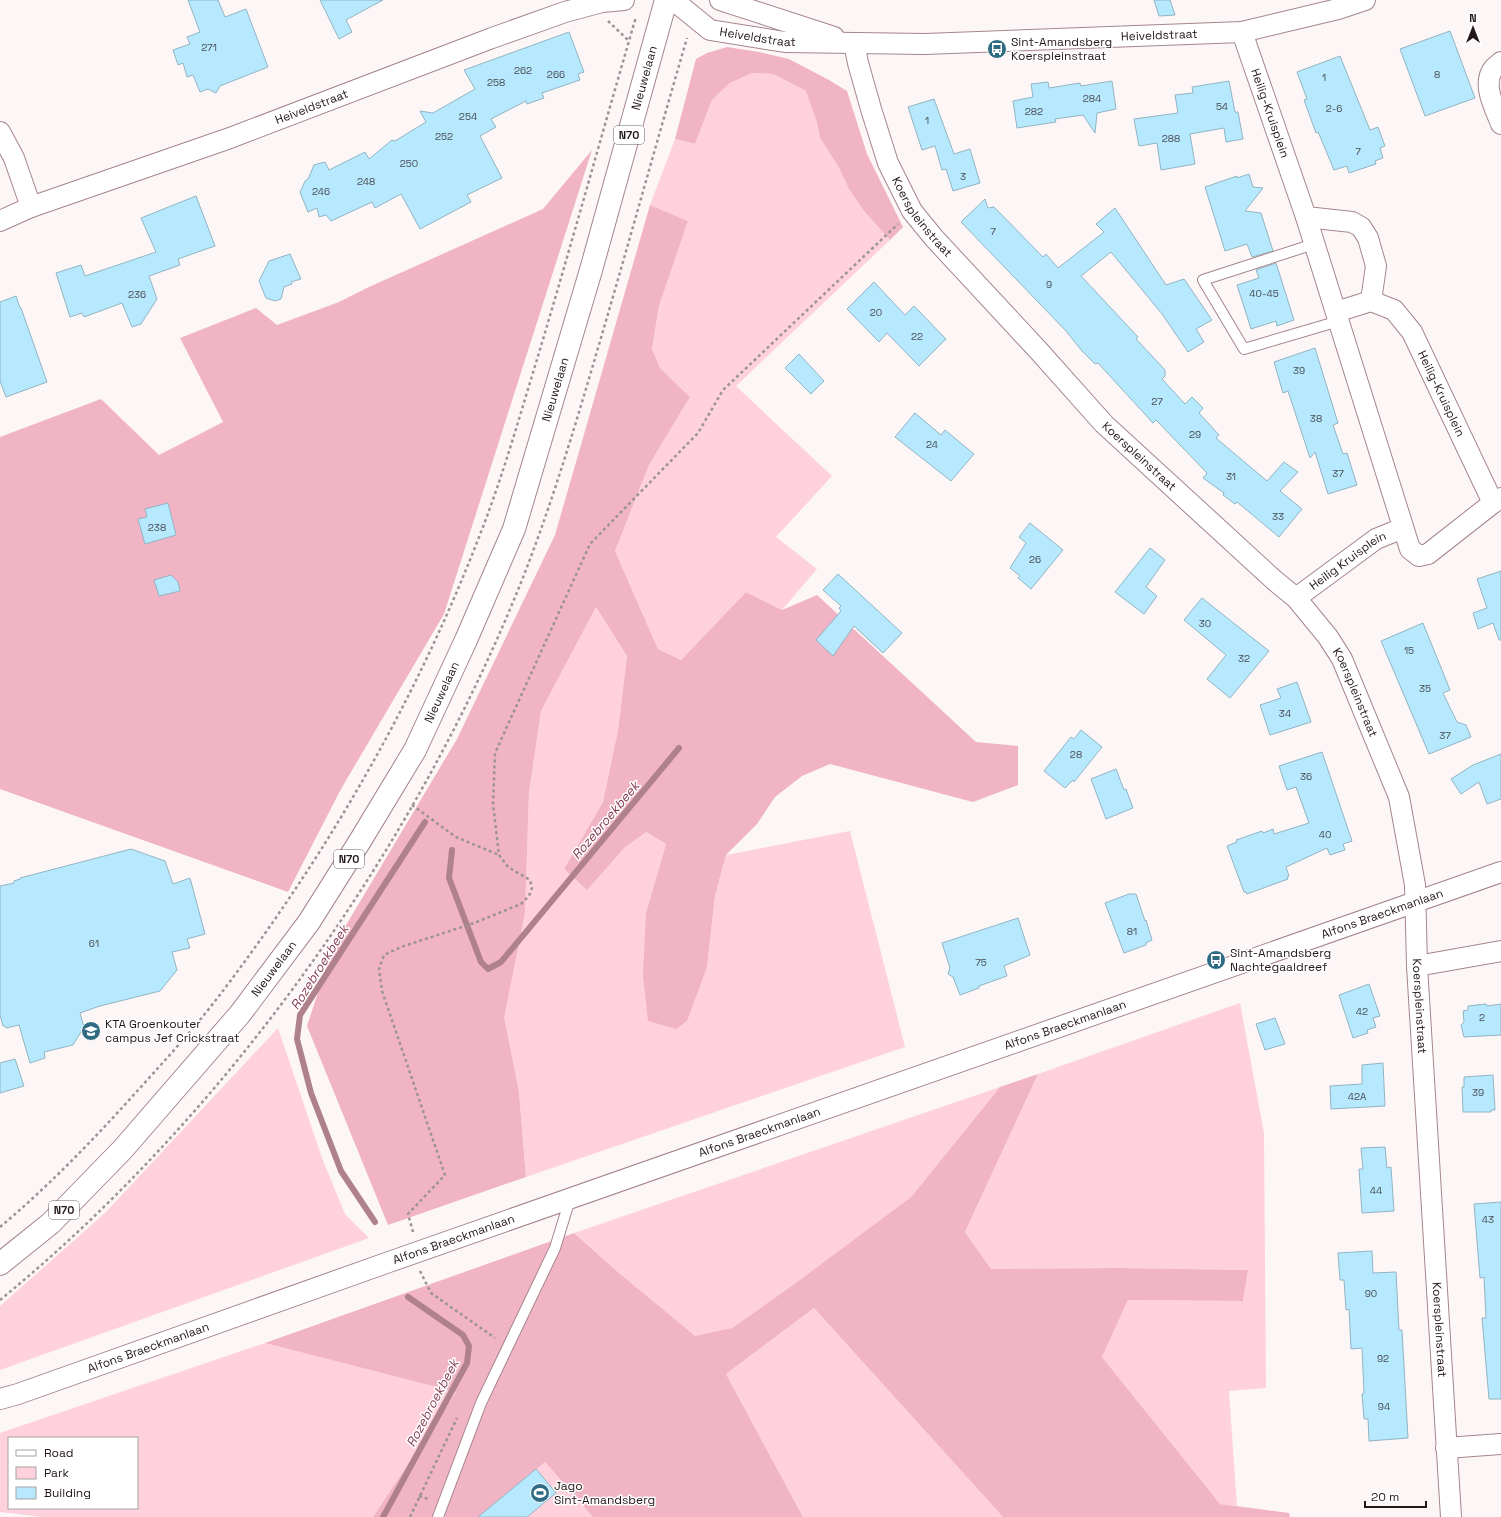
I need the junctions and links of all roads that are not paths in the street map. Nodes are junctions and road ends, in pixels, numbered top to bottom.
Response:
1 (624, 0) edge
2 (666, 0) edge
3 (673, 0) edge
4 (720, 0) edge
5 (1365, 0) edge
6 (1333, 5) edge
7 (1242, 32) junction
8 (854, 43) junction
9 (1501, 62) edge
10 (1501, 124) edge
11 (0, 132) edge
12 (31, 207) junction
13 (1306, 217) junction
14 (0, 221) edge
15 (1314, 244) junction
16 (1371, 301) junction
17 (1338, 316) junction
18 (1497, 501) edge
19 (1403, 528) junction
20 (1296, 598) junction
21 (1501, 872) edge
22 (1416, 902) junction
23 (1501, 951) edge
24 (1417, 966) junction
25 (570, 1199) junction
26 (0, 1264) edge
27 (6, 1396) edge
28 (1501, 1444) edge
29 (1446, 1448) junction
30 (438, 1517) edge
31 (1451, 1517) edge

1 - 12 street, Heiveldstraat
2 - 26 main road, Nieuwelaan / N70
3 - 8 street, Heiveldstraat
4 - 8 street, Heiveldstraat
5 - 6 street, Heiveldstraat
6 - 7 street, Heiveldstraat
7 - 8 street, Heiveldstraat
7 - 13 street, Heilig-Kruisplein
8 - 20 street, Koerspleinstraat
9 - 10 street
11 - 12 street
12 - 14 street, Heiveldstraat
13 - 15 street, Heilig-Kruisplein
13 - 16 street
15 - 17 street, Heilig-Kruisplein
15 - 17 lane
16 - 17 street
16 - 18 street, Heilig-Kruisplein
17 - 19 street, Heilig-Kruisplein
18 - 19 street, Heilig-Kruisplein
19 - 20 street, Heilig Kruisplein
20 - 22 street, Koerspleinstraat
21 - 22 street, Alfons Braeckmanlaan
22 - 24 street, Koerspleinstraat
22 - 25 street, Alfons Braeckmanlaan
23 - 24 street
24 - 29 street, Koerspleinstraat
25 - 27 street, Alfons Braeckmanlaan
25 - 30 lane
28 - 29 street
29 - 31 street, Koerspleinstraat

